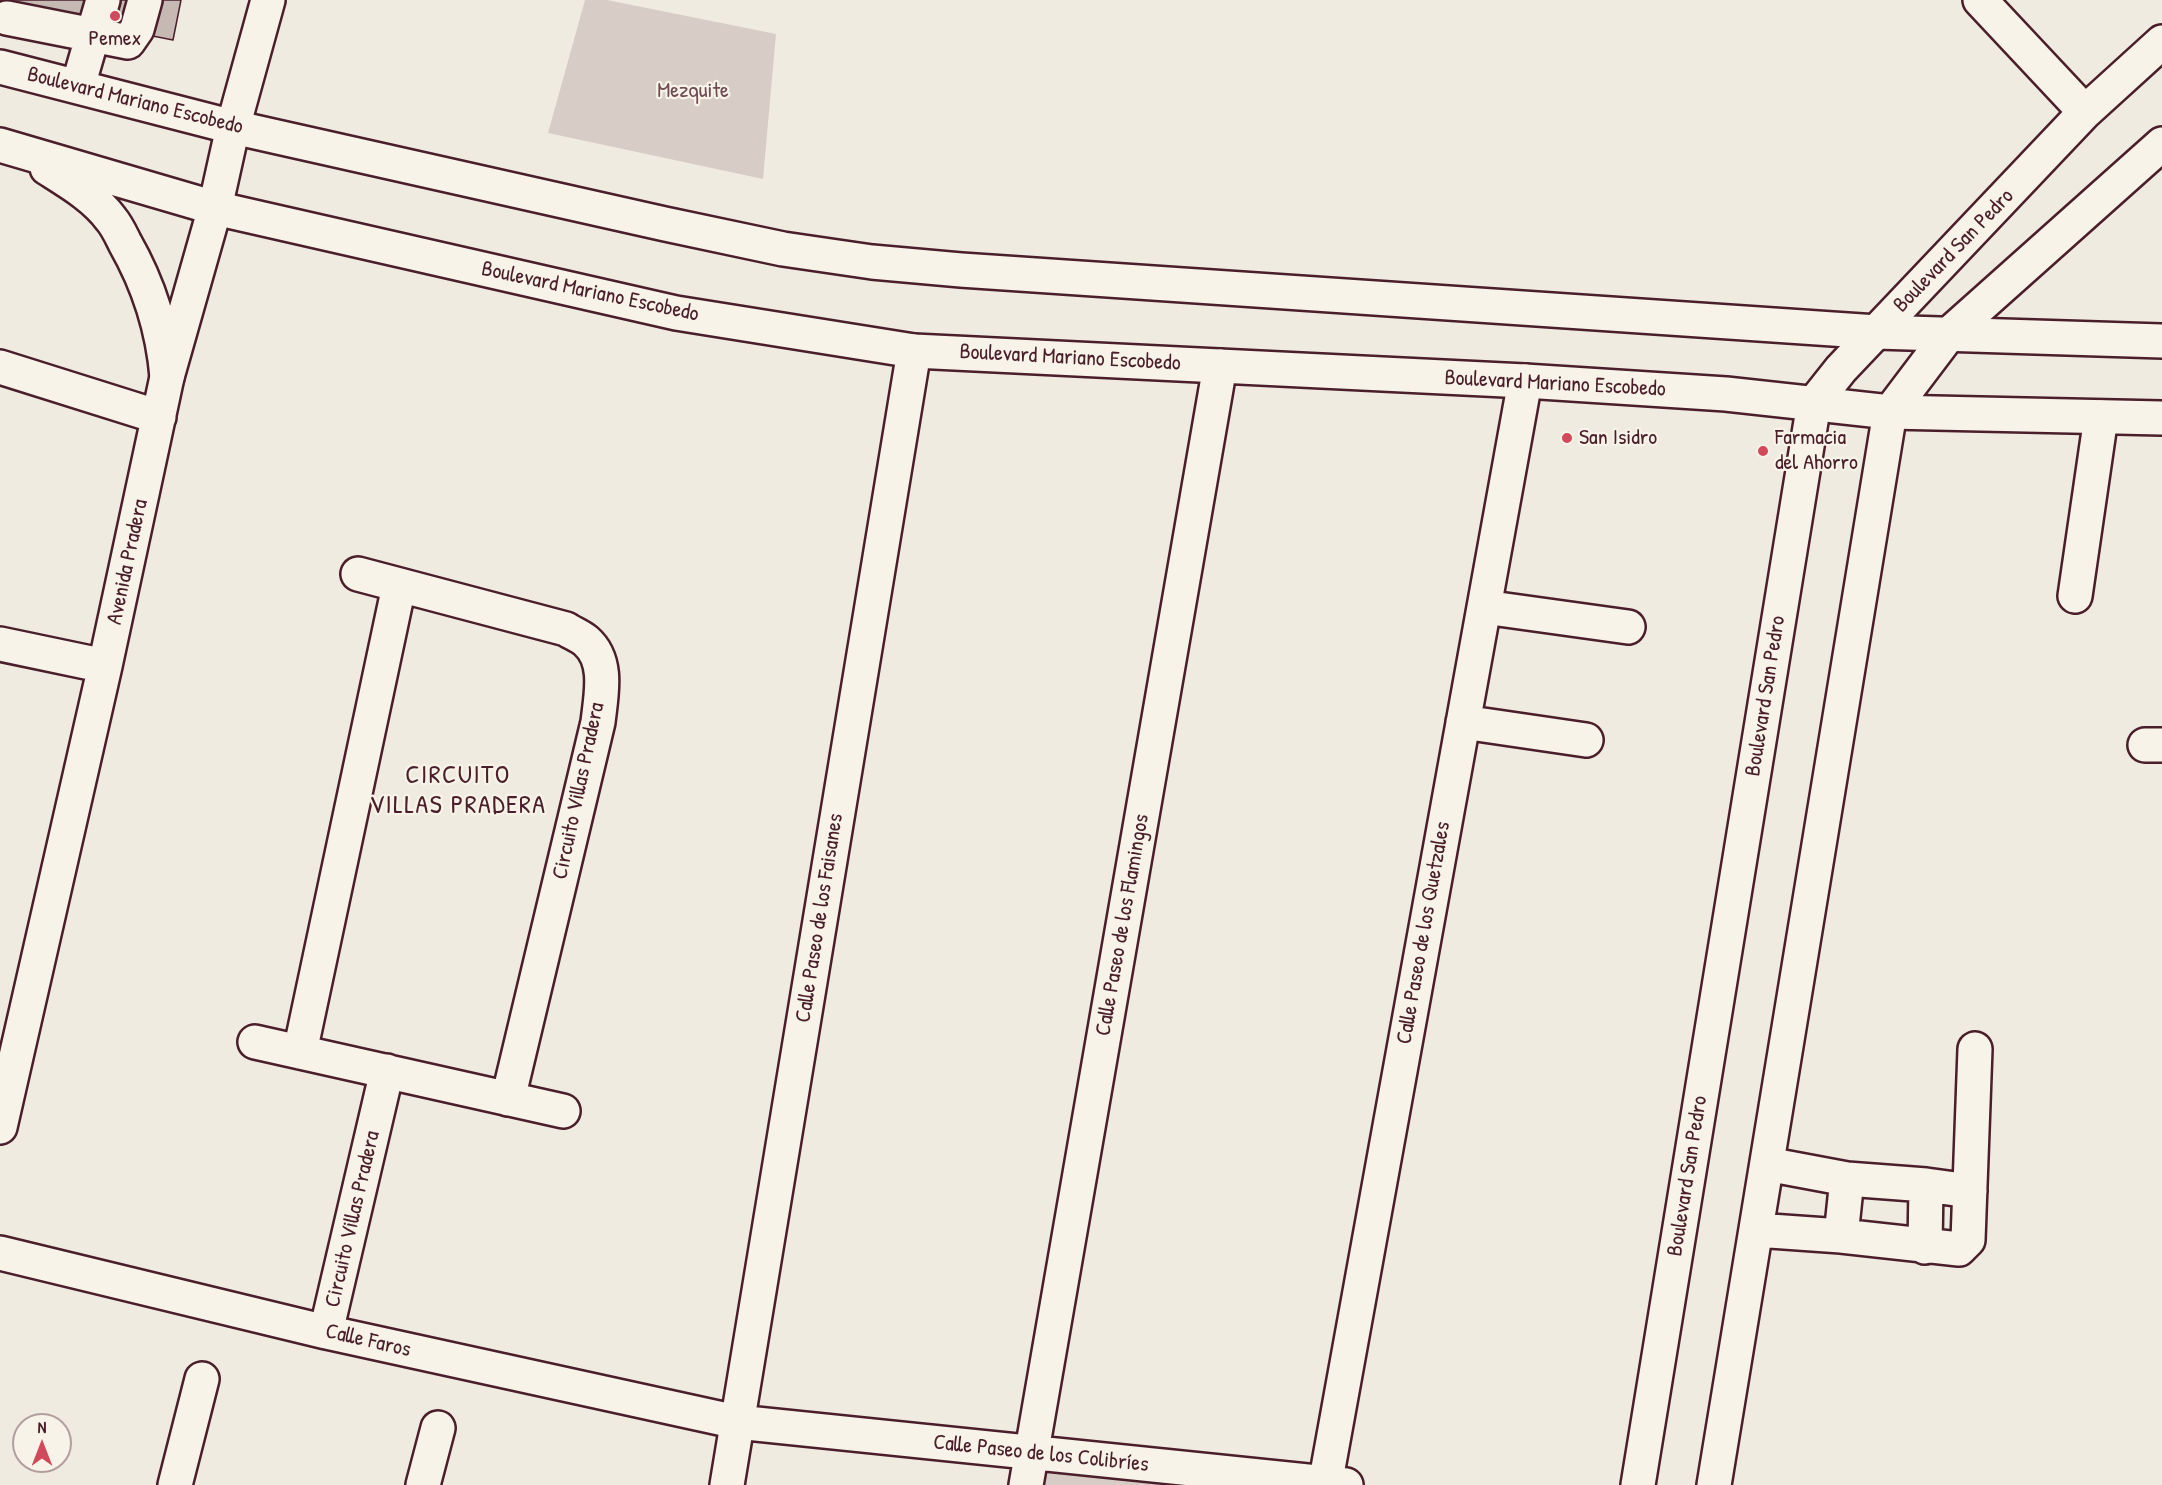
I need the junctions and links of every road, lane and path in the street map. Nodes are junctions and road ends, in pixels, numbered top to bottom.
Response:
1 (103, 0) edge
2 (145, 0) edge
3 (268, 0) edge
4 (1994, 6) edge
5 (6, 19) edge
6 (92, 36) junction
7 (2162, 42) edge
8 (0, 67) edge
9 (78, 86) junction
10 (2085, 112) junction
11 (233, 127) junction
12 (2162, 144) edge
13 (9, 147) edge
14 (214, 208) junction
15 (1877, 332) junction
16 (1949, 334) junction
17 (2162, 341) edge
18 (914, 351) junction
19 (1220, 366) junction
20 (0, 367) edge
21 (167, 377) junction
22 (1525, 381) junction
23 (1814, 403) junction
24 (1890, 411) junction
25 (159, 417) junction
26 (2101, 417) junction
27 (2162, 418) edge
28 (358, 574) dead end
29 (399, 586) junction
30 (2075, 596) dead end
31 (1484, 607) junction
32 (1628, 627) dead end
33 (0, 644) edge
34 (105, 666) junction
35 (1463, 722) junction
36 (1586, 740) dead end
37 (255, 1042) dead end
38 (1975, 1049) dead end
39 (300, 1052) junction
40 (387, 1071) junction
41 (508, 1099) junction
42 (563, 1111) dead end
43 (0, 1127) edge
44 (1767, 1164) junction
45 (1847, 1179) junction
46 (1926, 1185) junction
47 (1970, 1191) junction
48 (1756, 1230) junction
49 (1842, 1236) junction
50 (1925, 1247) junction
51 (0, 1253) edge
52 (326, 1332) junction
53 (202, 1379) dead end
54 (737, 1422) junction
55 (438, 1428) dead end
56 (1031, 1454) junction
57 (1332, 1484) edge
58 (175, 1485) edge
59 (423, 1485) edge
60 (727, 1485) edge
61 (1026, 1485) edge
62 (1638, 1485) edge
63 (1714, 1485) edge

1 - 6 street
2 - 6 street
3 - 11 street, Avenida Pradera
4 - 10 street
5 - 6 street
6 - 9 street
7 - 10 street, Boulevard San Pedro
8 - 9 street, Boulevard Mariano Escobedo
9 - 11 street, Boulevard Mariano Escobedo
10 - 15 street, Boulevard San Pedro
11 - 14 street, Avenida Pradera
11 - 15 street, Boulevard Mariano Escobedo
12 - 16 street
13 - 14 street, Boulevard Mariano Escobedo
13 - 21 street
14 - 18 street, Boulevard Mariano Escobedo
14 - 21 street, Avenida Pradera
15 - 16 street, Boulevard Mariano Escobedo
15 - 23 street, Boulevard San Pedro
16 - 17 street, Boulevard Mariano Escobedo
16 - 24 street
18 - 19 street, Boulevard Mariano Escobedo
18 - 54 street, Calle Paseo de los Faisanes
19 - 22 street, Boulevard Mariano Escobedo
19 - 56 street, Calle Paseo de los Flamingos
20 - 25 street
21 - 25 street, Avenida Pradera
22 - 23 street, Boulevard Mariano Escobedo
22 - 31 street, Calle Paseo de los Quetzales
23 - 24 street, Boulevard Mariano Escobedo
23 - 62 street, Boulevard San Pedro
24 - 26 street, Boulevard Mariano Escobedo
24 - 44 street
25 - 34 street, Avenida Pradera
26 - 27 street, Boulevard Mariano Escobedo
26 - 30 street
28 - 29 street, Circuito Villas Pradera
29 - 39 street
29 - 41 street, Circuito Villas Pradera
31 - 32 street
31 - 35 street, Calle Paseo de los Quetzales
33 - 34 street
34 - 43 street, Avenida Pradera
35 - 36 street
35 - 57 street, Calle Paseo de los Quetzales
37 - 39 street
38 - 47 street
39 - 40 street
40 - 41 street
40 - 52 street, Circuito Villas Pradera
41 - 42 street
44 - 45 street
44 - 48 street
45 - 46 street
45 - 49 street
46 - 47 street
46 - 50 street
47 - 50 street
48 - 49 street
48 - 63 street
49 - 50 street
51 - 52 street, Calle Faros
52 - 54 street, Calle Faros
53 - 58 street
54 - 56 street, Calle Paseo de los Colibríes
54 - 60 street, Calle Paseo de los Faisanes
55 - 59 street
56 - 57 street, Calle Paseo de los Colibríes
56 - 61 street, Calle Paseo de los Flamingos

